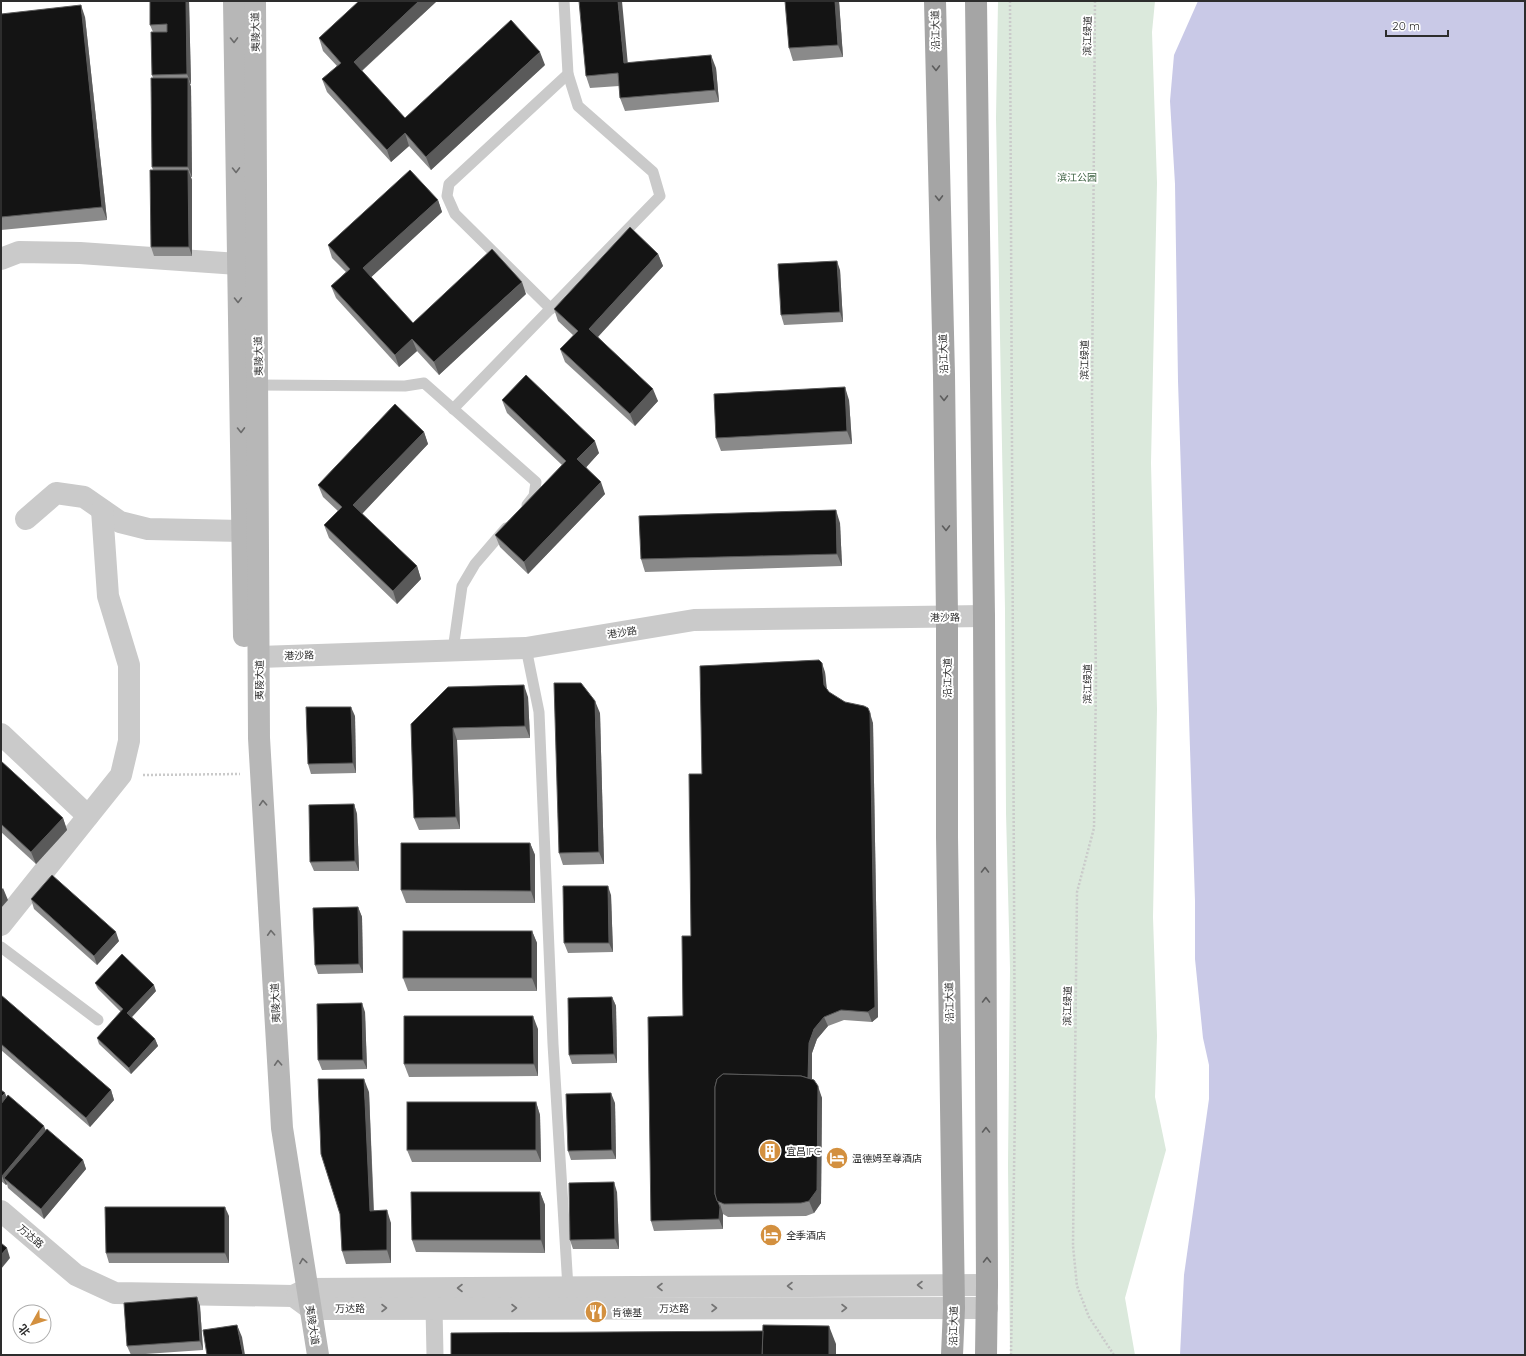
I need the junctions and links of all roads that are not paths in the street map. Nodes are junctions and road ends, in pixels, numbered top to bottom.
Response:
1 (234, 1) edge
2 (255, 1) edge
3 (564, 1) edge
4 (934, 1) edge
5 (976, 1) edge
6 (568, 74) junction
7 (1, 259) edge
8 (238, 264) junction
9 (551, 309) junction
10 (258, 385) junction
11 (453, 409) junction
12 (102, 510) junction
13 (26, 519) dead end
14 (242, 531) junction
15 (984, 616) junction
16 (947, 617) junction
17 (526, 648) junction
18 (453, 650) junction
19 (259, 657) junction
20 (1, 734) edge
21 (88, 816) junction
22 (1, 925) edge
23 (1, 947) edge
24 (98, 1020) dead end
25 (1, 1211) edge
26 (954, 1284) junction
27 (987, 1285) junction
28 (568, 1288) junction
29 (304, 1298) junction
30 (434, 1308) junction
31 (954, 1308) junction
32 (987, 1308) junction
33 (303, 1355) edge
34 (318, 1355) edge
35 (435, 1355) edge
36 (952, 1355) edge
37 (986, 1355) edge

1 -> 8 main road, 夷陵大道
2 - 10 main road, 夷陵大道
3 - 6 lane
4 -> 16 main road, 沿江大道
5 - 15 main road
6 - 9 lane
6 - 9 lane
7 - 8 street
8 -> 14 main road, 夷陵大道
9 - 11 lane
10 - 11 lane
10 - 19 main road, 夷陵大道
11 - 18 lane
12 - 13 street
12 - 14 street
12 - 21 street
14 - 29 main road, 夷陵大道
15 - 16 street, 港沙路
27 -> 15 main road
16 - 17 street, 港沙路
16 - 26 main road, 沿江大道
17 - 18 street, 港沙路
17 - 28 lane
18 - 19 street, 港沙路
29 -> 19 main road, 夷陵大道
20 - 21 street
21 - 22 street
23 - 24 lane
25 - 29 street, 万达路
26 - 27 street, 万达路
26 -> 28 street, 万达路
26 - 31 main road, 沿江大道
27 - 32 main road
28 -> 29 street, 万达路
29 -> 30 street, 万达路
29 - 33 main road, 夷陵大道
29 - 34 main road, 夷陵大道
30 -> 31 street, 万达路
30 - 35 street
31 - 32 street, 万达路
31 - 36 main road, 沿江大道
32 - 37 main road

